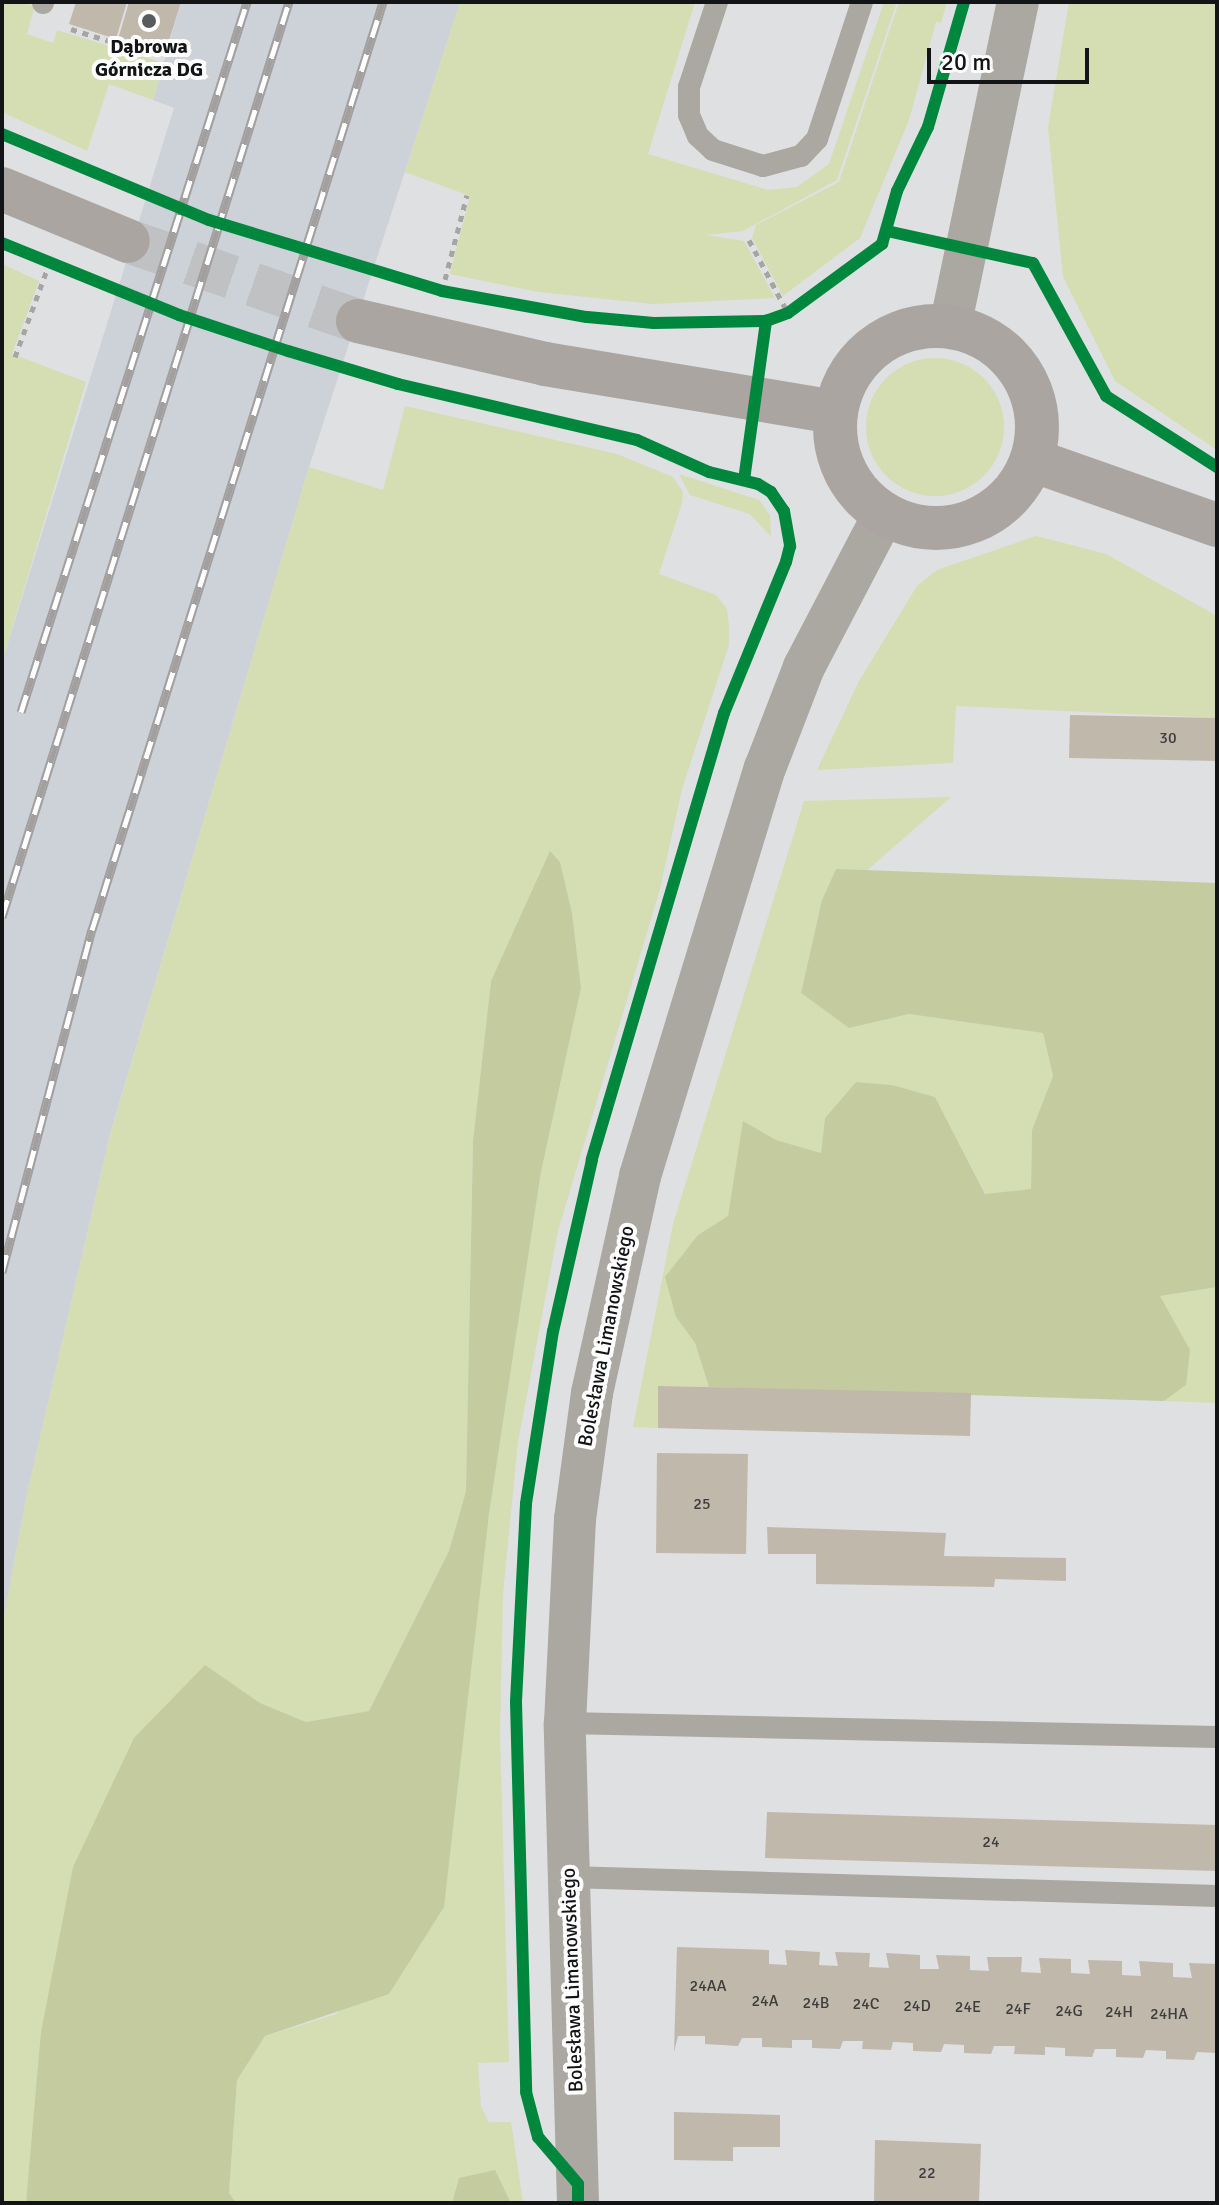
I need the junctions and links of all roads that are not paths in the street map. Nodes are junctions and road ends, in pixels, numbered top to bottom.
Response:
1 (717, 2) edge
2 (862, 2) edge
3 (1018, 2) edge
4 (2, 189) edge
5 (128, 241) tunnel mouth
6 (358, 321) tunnel mouth
7 (950, 327) junction
8 (836, 412) junction
9 (1032, 460) junction
10 (884, 514) junction
11 (1217, 525) edge
12 (565, 1723) junction
13 (1217, 1737) edge
14 (569, 1877) junction
15 (1217, 1896) edge
16 (578, 2203) edge

1 - 2 lane
3 - 7 street
4 - 5 street
6 - 8 street
7 - 8 street
7 - 9 street
8 - 10 street
9 - 10 street
9 - 11 street
10 - 12 street, Bolesława Limanowskiego
12 - 13 lane
12 - 14 street, Bolesława Limanowskiego
14 - 15 lane
14 - 16 street, Bolesława Limanowskiego

